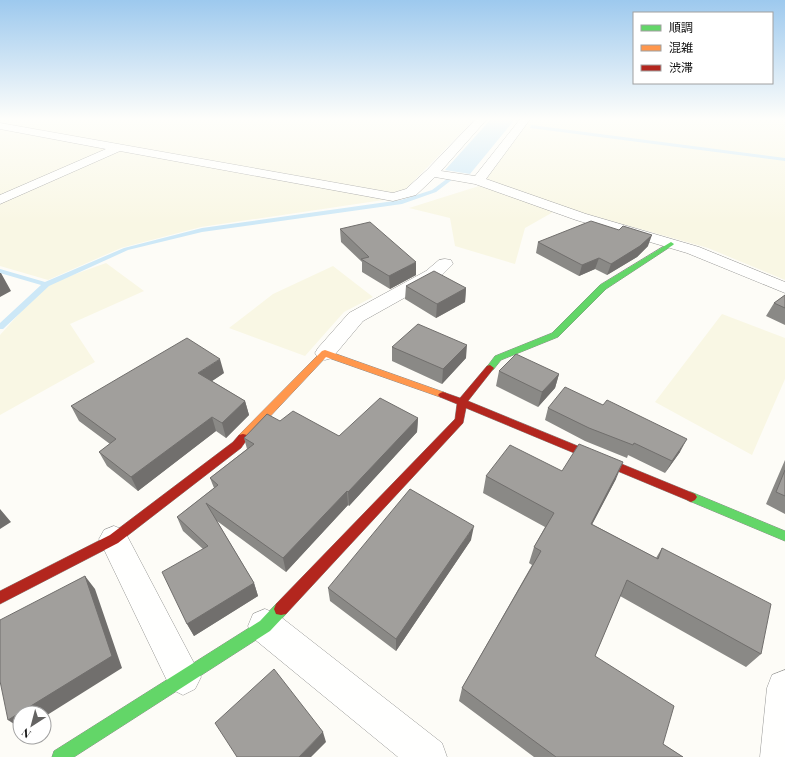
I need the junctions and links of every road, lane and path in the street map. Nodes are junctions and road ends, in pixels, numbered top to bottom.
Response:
1 (105, 153) edge
2 (147, 153) edge
3 (450, 153) edge
4 (499, 153) edge
5 (432, 173) junction
6 (478, 181) junction
7 (0, 200) edge
8 (671, 244) junction
9 (445, 264) dead end
10 (785, 288) edge
11 (325, 353) junction
12 (462, 402) junction
13 (785, 536) edge
14 (114, 539) junction
15 (0, 598) edge
16 (265, 626) junction
17 (183, 677) junction
18 (785, 688) edge
19 (60, 757) edge
20 (428, 757) edge
21 (779, 757) edge

1 - 7 street
2 - 5 street
3 - 5 street
4 - 6 street
5 - 6 street
6 - 8 street
8 - 10 street
8 - 12 street
9 - 11 street
11 - 12 street
11 - 14 street
12 - 13 street
12 - 16 street
14 - 15 street
14 - 17 street
16 - 17 street
16 - 20 street
17 - 19 street
18 - 21 street

